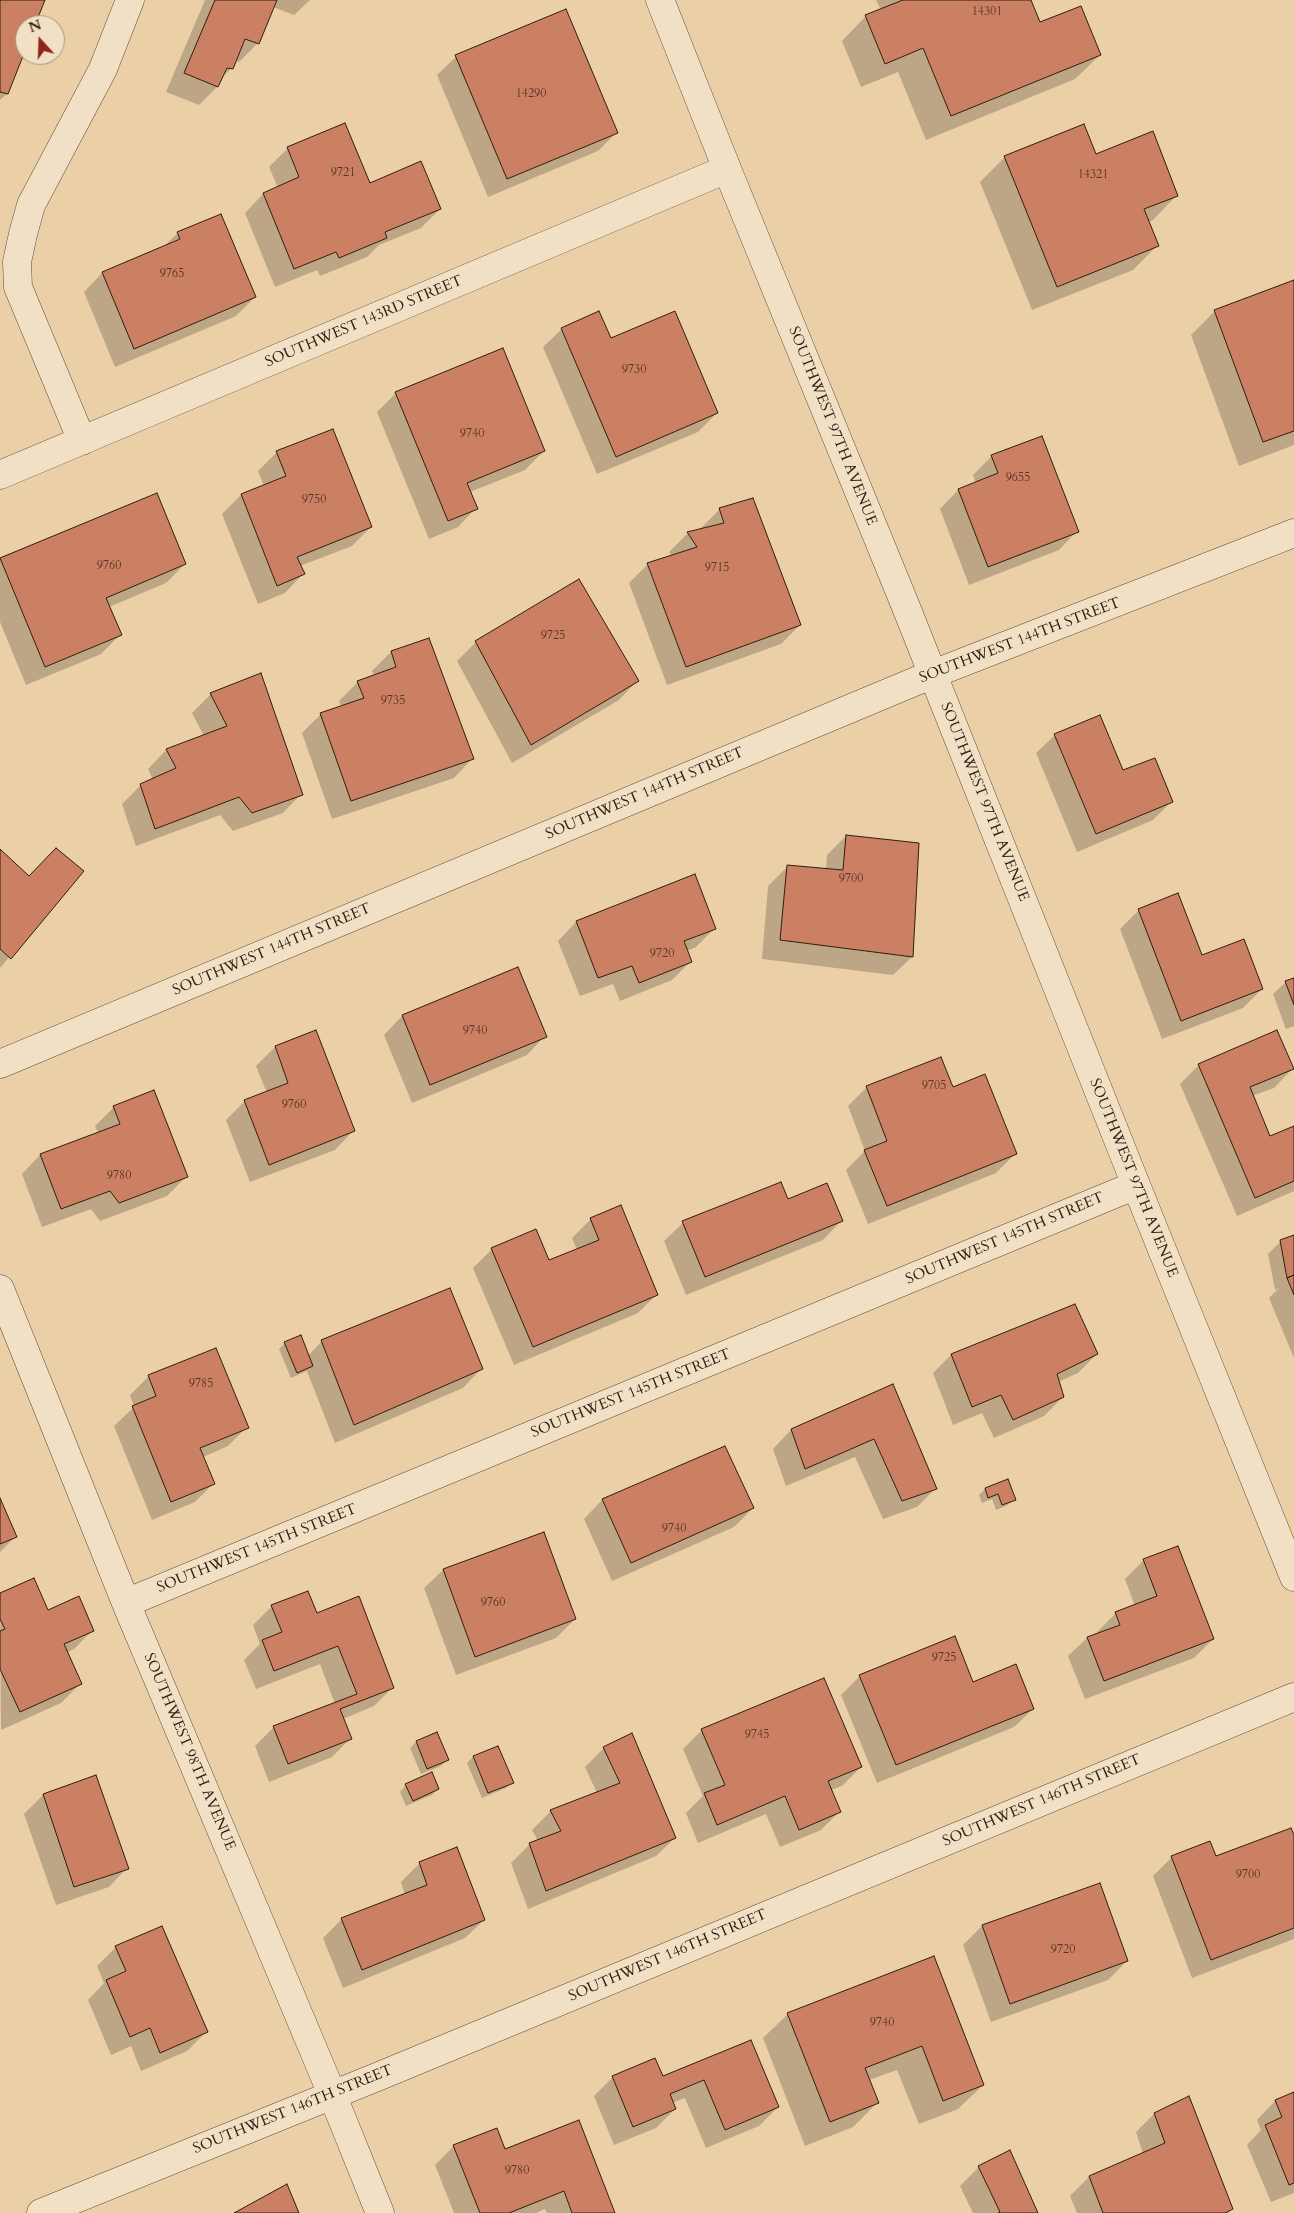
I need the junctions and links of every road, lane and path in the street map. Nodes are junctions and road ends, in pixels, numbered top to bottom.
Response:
1 (130, 0) edge
2 (660, 0) edge
3 (727, 169) junction
4 (82, 441) junction
5 (0, 476) edge
6 (1294, 533) edge
7 (933, 674) junction
8 (0, 1064) edge
9 (1136, 1185) junction
10 (0, 1289) edge
11 (1294, 1577) edge
12 (126, 1603) junction
13 (1294, 1697) edge
14 (332, 2094) junction
15 (41, 2213) edge
16 (380, 2213) edge

1 - 4 street
2 - 3 street, SOUTHWEST 97TH AVENUE
3 - 4 street, SOUTHWEST 143RD STREET
3 - 7 street, SOUTHWEST 97TH AVENUE
4 - 5 street, SOUTHWEST 143RD STREET
6 - 7 street, SOUTHWEST 144TH STREET
7 - 8 street, SOUTHWEST 144TH STREET
7 - 9 street, SOUTHWEST 97TH AVENUE
9 - 11 street, SOUTHWEST 97TH AVENUE
9 - 12 street, SOUTHWEST 145TH STREET
10 - 12 street, SOUTHWEST 98TH AVENUE
12 - 14 street, SOUTHWEST 98TH AVENUE
13 - 14 street, SOUTHWEST 146TH STREET
14 - 15 street, SOUTHWEST 146TH STREET
14 - 16 street, SOUTHWEST 98TH AVENUE

